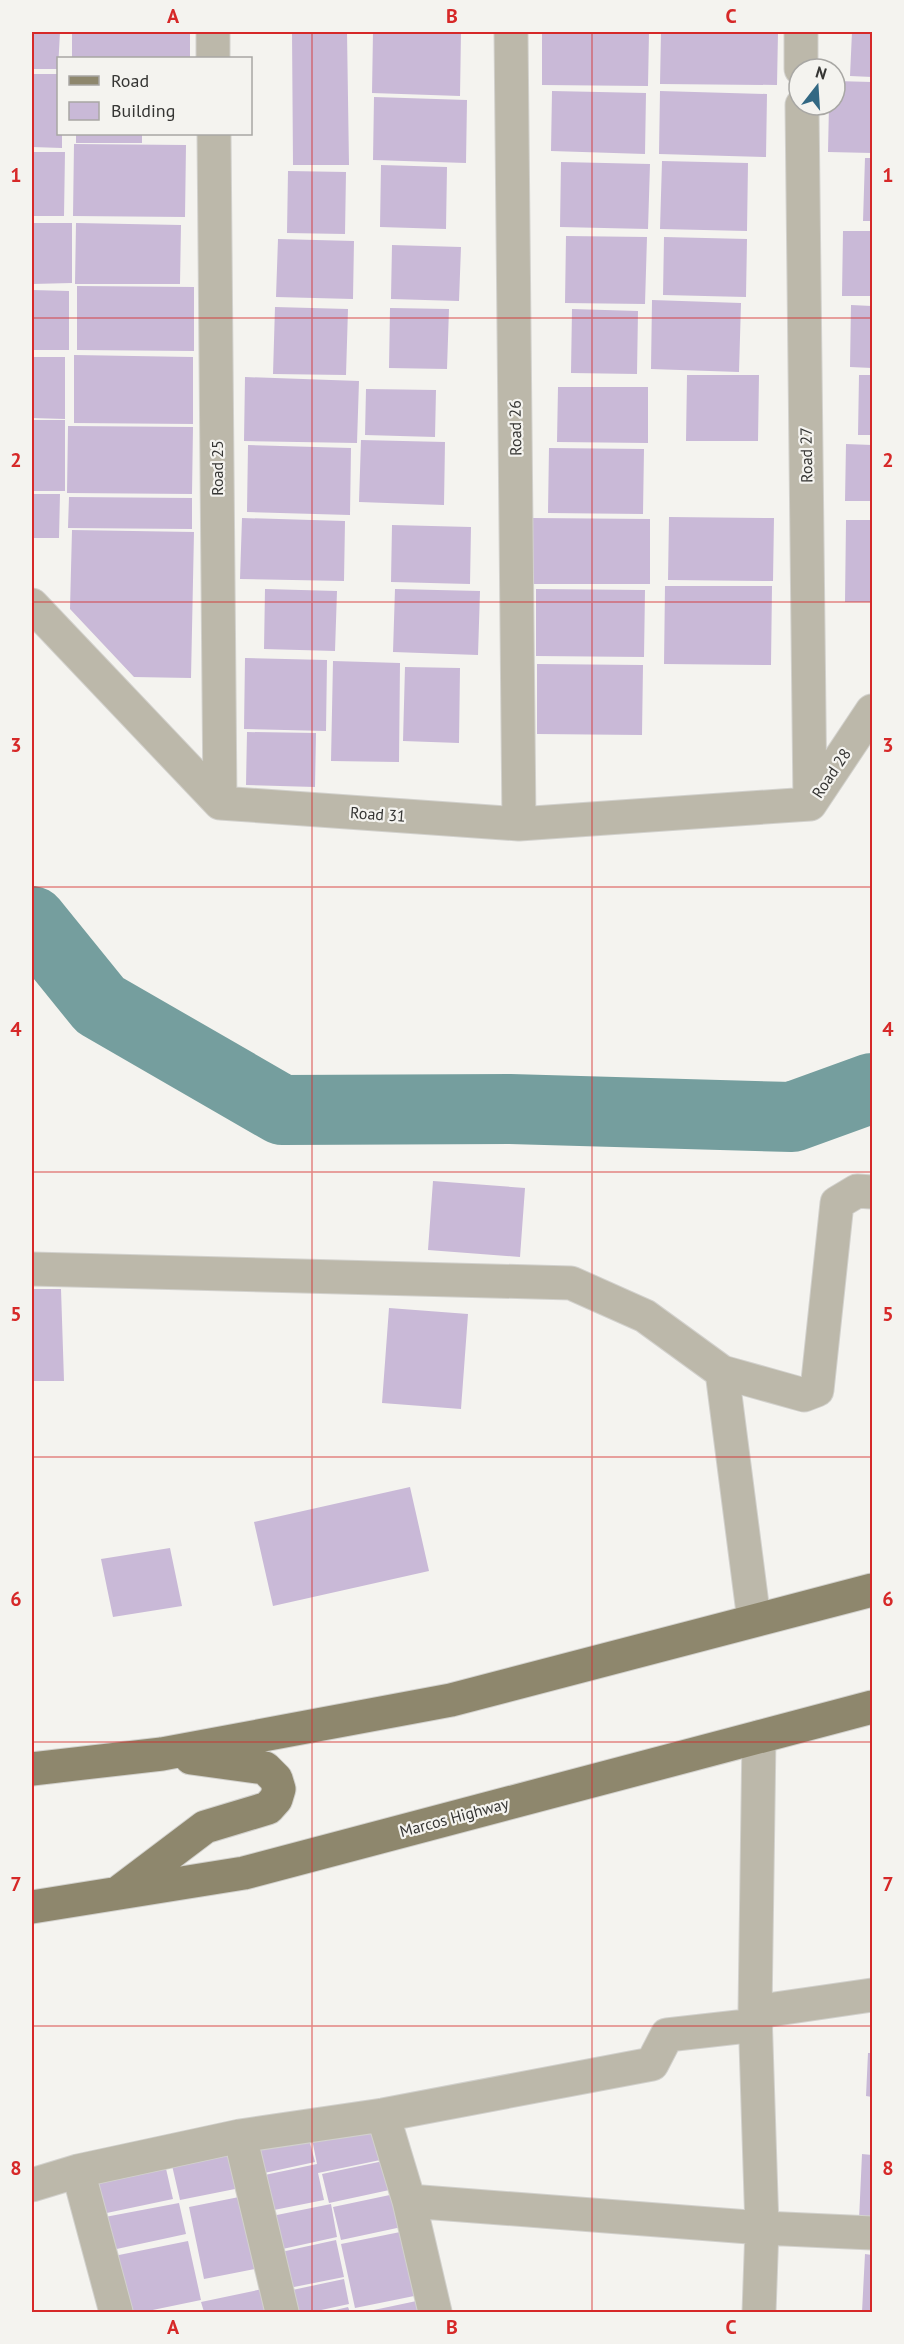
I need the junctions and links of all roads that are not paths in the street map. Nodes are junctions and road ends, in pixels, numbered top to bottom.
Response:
1 (213, 32) edge
2 (511, 32) edge
3 (801, 32) edge
4 (213, 57) edge
5 (801, 57) edge
6 (802, 117) edge
7 (214, 135) edge
8 (32, 605) edge
9 (873, 711) edge
10 (220, 803) junction
11 (810, 804) junction
12 (519, 824) junction
13 (873, 1192) edge
14 (32, 1269) edge
15 (722, 1372) junction
16 (873, 1590) edge
17 (754, 1620) junction
18 (873, 1707) edge
19 (759, 1737) junction
20 (162, 1754) junction
21 (32, 1769) edge
22 (114, 1895) junction
23 (32, 1907) edge
24 (873, 1995) edge
25 (755, 2019) junction
26 (382, 2115) junction
27 (240, 2136) junction
28 (78, 2171) junction
29 (32, 2185) edge
30 (409, 2202) junction
31 (762, 2228) junction
32 (873, 2233) edge
33 (116, 2313) edge
34 (282, 2313) edge
35 (435, 2313) edge
36 (759, 2313) edge

1 - 4 street
2 - 12 street, Road 26
3 - 5 street
6 - 11 street, Road 27
7 - 10 street, Road 25
8 - 10 street
9 - 11 street, Road 28
10 - 12 street, Road 31
11 - 12 street, Road 31
13 - 15 street
14 - 15 street
15 - 17 street
16 - 17 main road
17 - 20 main road
18 - 19 main road, Marcos Highway
19 - 22 main road, Marcos Highway
19 - 25 street
20 - 21 main road
20 - 22 main road
22 - 23 main road, Marcos Highway
24 - 25 street
25 - 26 street
25 - 31 street
26 - 27 street
26 - 30 street
27 - 28 street
27 - 34 street
28 - 29 street
28 - 33 street
30 - 31 street
30 - 35 street
31 - 32 street
31 - 36 street

